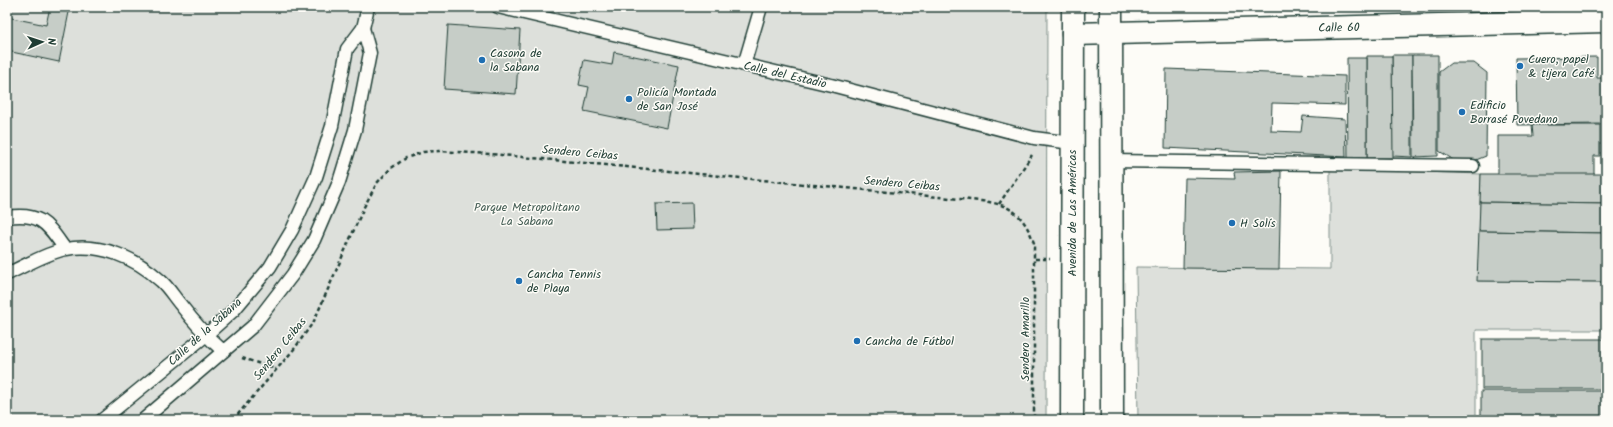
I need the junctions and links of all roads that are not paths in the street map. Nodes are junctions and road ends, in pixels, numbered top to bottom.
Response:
1 (368, 7) edge
2 (498, 7) edge
3 (761, 7) edge
4 (1073, 7) edge
5 (1111, 7) edge
6 (1606, 21) edge
7 (363, 28) junction
8 (1111, 33) junction
9 (1073, 34) junction
10 (744, 65) junction
11 (1072, 143) junction
12 (1111, 161) junction
13 (1473, 166) dead end
14 (7, 218) edge
15 (65, 249) junction
16 (7, 274) edge
17 (205, 336) junction
18 (223, 351) junction
19 (102, 420) edge
20 (143, 420) edge
21 (1072, 420) edge
22 (1112, 420) edge

1 - 7 lane, Calle de la Sabana
2 - 10 lane, Calle del Estadio
3 - 10 lane
4 - 9 main road, Avenida de Las Américas
5 - 8 main road
6 - 8 main road, Calle 60
7 - 17 lane, Calle de la Sabana
7 - 18 lane, Calle de la Sabana
8 - 9 main road, Calle 60
8 - 12 main road
9 - 11 main road, Avenida de Las Américas
10 - 11 lane, Calle del Estadio
11 - 21 main road, Avenida de Las Américas
12 - 13 lane
12 - 22 main road
14 - 15 lane
15 - 16 lane
15 - 17 lane
17 - 18 lane
17 - 19 lane, Calle de la Sabana
18 - 20 lane, Calle de la Sabana

